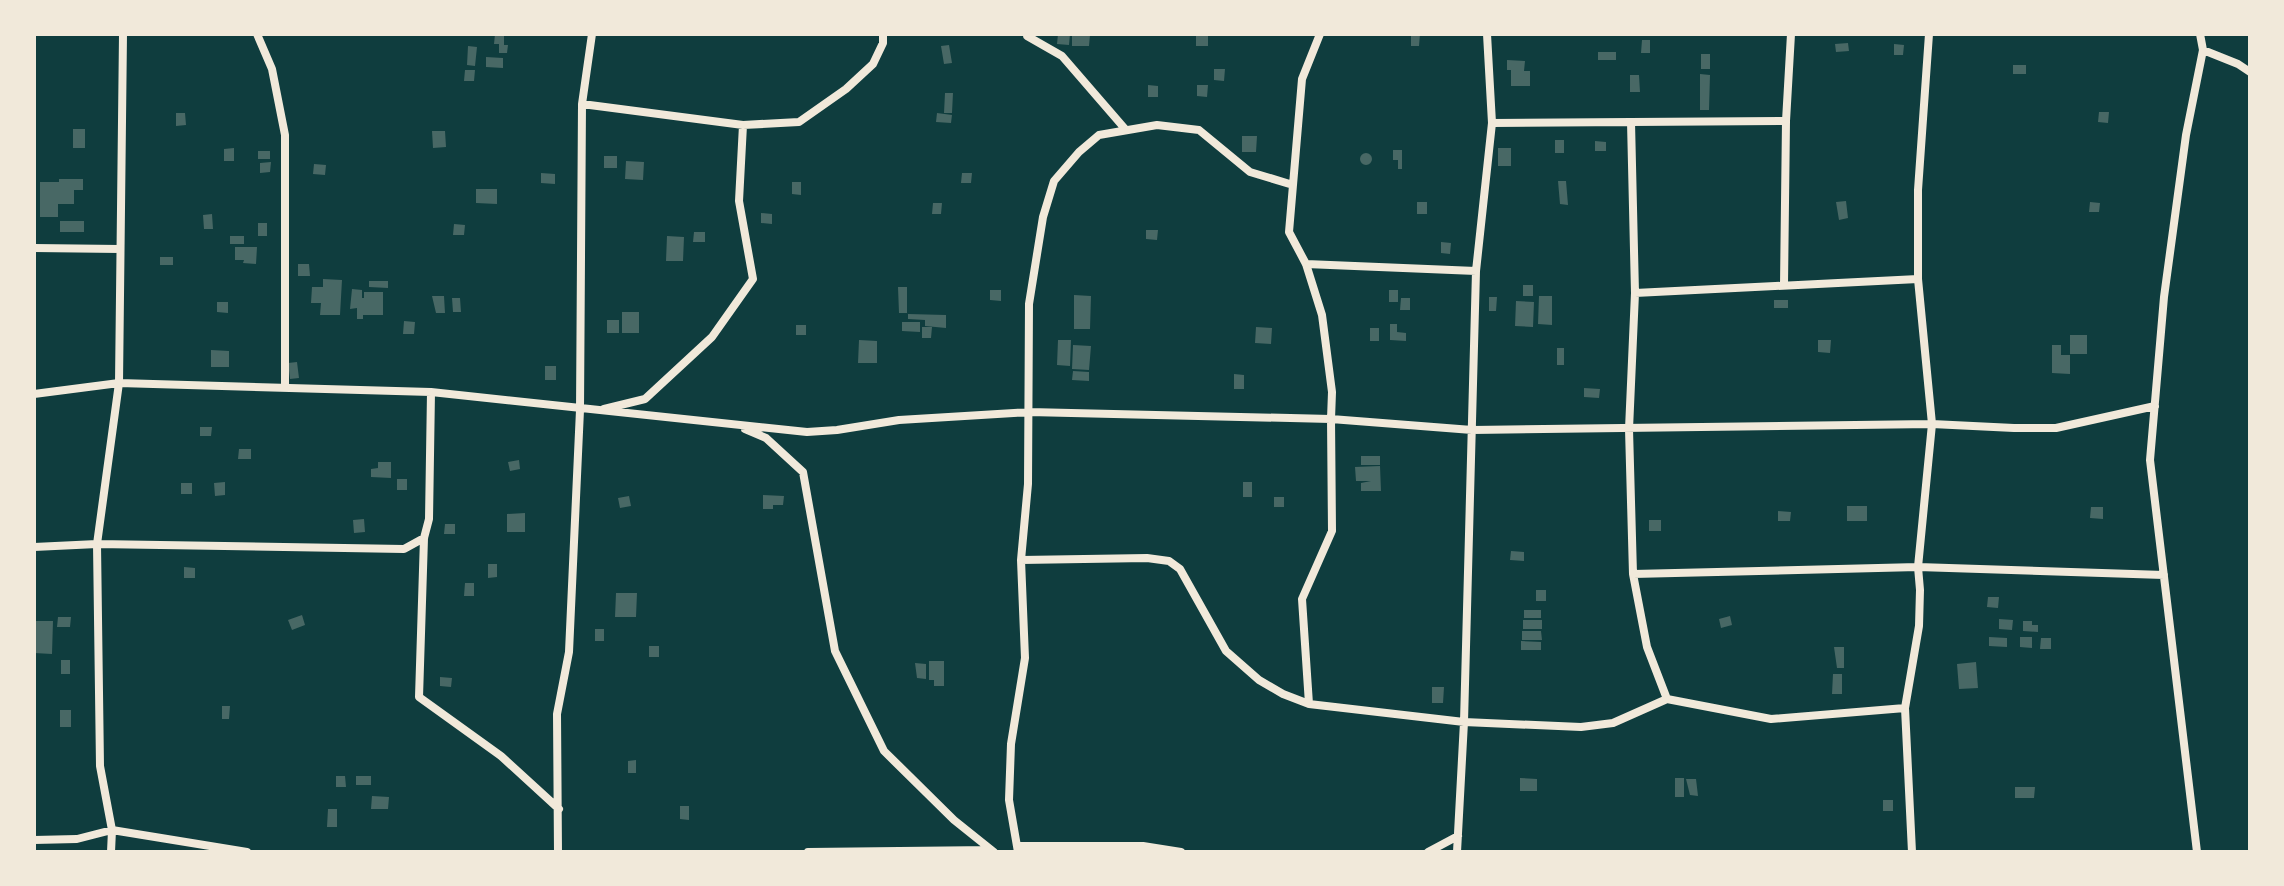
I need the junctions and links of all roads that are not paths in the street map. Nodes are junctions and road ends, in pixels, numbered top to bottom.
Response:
1 (123, 34) edge
2 (257, 34) edge
3 (592, 34) edge
4 (883, 34) edge
5 (1027, 34) edge
6 (1320, 34) edge
7 (1487, 34) edge
8 (1791, 34) edge
9 (1929, 34) edge
10 (2200, 34) edge
11 (2203, 50) junction
12 (2250, 72) edge
13 (582, 104) junction
14 (1786, 121) junction
15 (1631, 122) junction
16 (1492, 123) junction
17 (743, 125) junction
18 (1126, 130) junction
19 (1293, 185) junction
20 (34, 248) edge
21 (120, 249) junction
22 (1306, 264) junction
23 (1476, 271) junction
24 (1918, 279) junction
25 (1784, 285) junction
26 (1635, 293) junction
27 (119, 383) junction
28 (285, 388) junction
29 (431, 392) junction
30 (34, 394) edge
31 (2155, 406) junction
32 (580, 410) junction
33 (598, 411) junction
34 (1029, 412) junction
35 (1331, 419) junction
36 (734, 424) junction
37 (1932, 424) junction
38 (1629, 429) junction
39 (1472, 430) junction
40 (424, 538) junction
41 (97, 544) junction
42 (34, 547) edge
43 (1021, 560) junction
44 (1918, 567) junction
45 (1633, 574) junction
46 (2164, 575) junction
47 (1667, 699) junction
48 (1309, 704) junction
49 (1905, 708) junction
50 (1464, 722) junction
51 (559, 809) junction
52 (112, 830) junction
53 (1458, 836) junction
54 (34, 840) edge
55 (1017, 849) edge
56 (993, 851) edge
57 (111, 852) edge
58 (247, 852) edge
59 (558, 852) edge
60 (808, 852) edge
61 (1181, 852) edge
62 (1428, 852) edge
63 (1457, 852) edge
64 (1912, 852) edge
65 (2197, 852) edge

1 - 21 street
2 - 28 street
3 - 13 street
4 - 17 street
5 - 18 street
6 - 19 street
7 - 16 street
8 - 14 street
9 - 24 street
10 - 11 street
11 - 12 street
11 - 31 street
13 - 17 street
13 - 32 street
14 - 15 street
14 - 25 street
15 - 16 street
15 - 26 street
16 - 23 street
17 - 33 street
18 - 19 street
18 - 34 street
19 - 22 street
20 - 21 street
21 - 27 street
22 - 23 street
22 - 35 street
23 - 39 street
24 - 25 street
24 - 37 street
25 - 26 street
26 - 38 street
27 - 28 street
27 - 30 street
27 - 41 street
28 - 29 street
29 - 32 street
29 - 40 street
31 - 37 street
31 - 46 street
32 - 33 street
32 - 51 street
33 - 36 street
34 - 35 street
34 - 36 street
34 - 43 street
35 - 39 street
35 - 48 street
36 - 56 street
37 - 38 street
37 - 44 street
38 - 39 street
38 - 45 street
39 - 50 street
40 - 41 street
40 - 51 street
41 - 42 street
41 - 52 street
43 - 48 street
43 - 55 street
44 - 45 street
44 - 46 street
44 - 49 street
45 - 47 street
46 - 65 street
47 - 49 street
47 - 50 street
48 - 50 street
49 - 64 street
50 - 53 street
51 - 59 street
52 - 54 street
52 - 57 street
52 - 58 street
53 - 62 street
53 - 63 street
55 - 61 street
56 - 60 street

